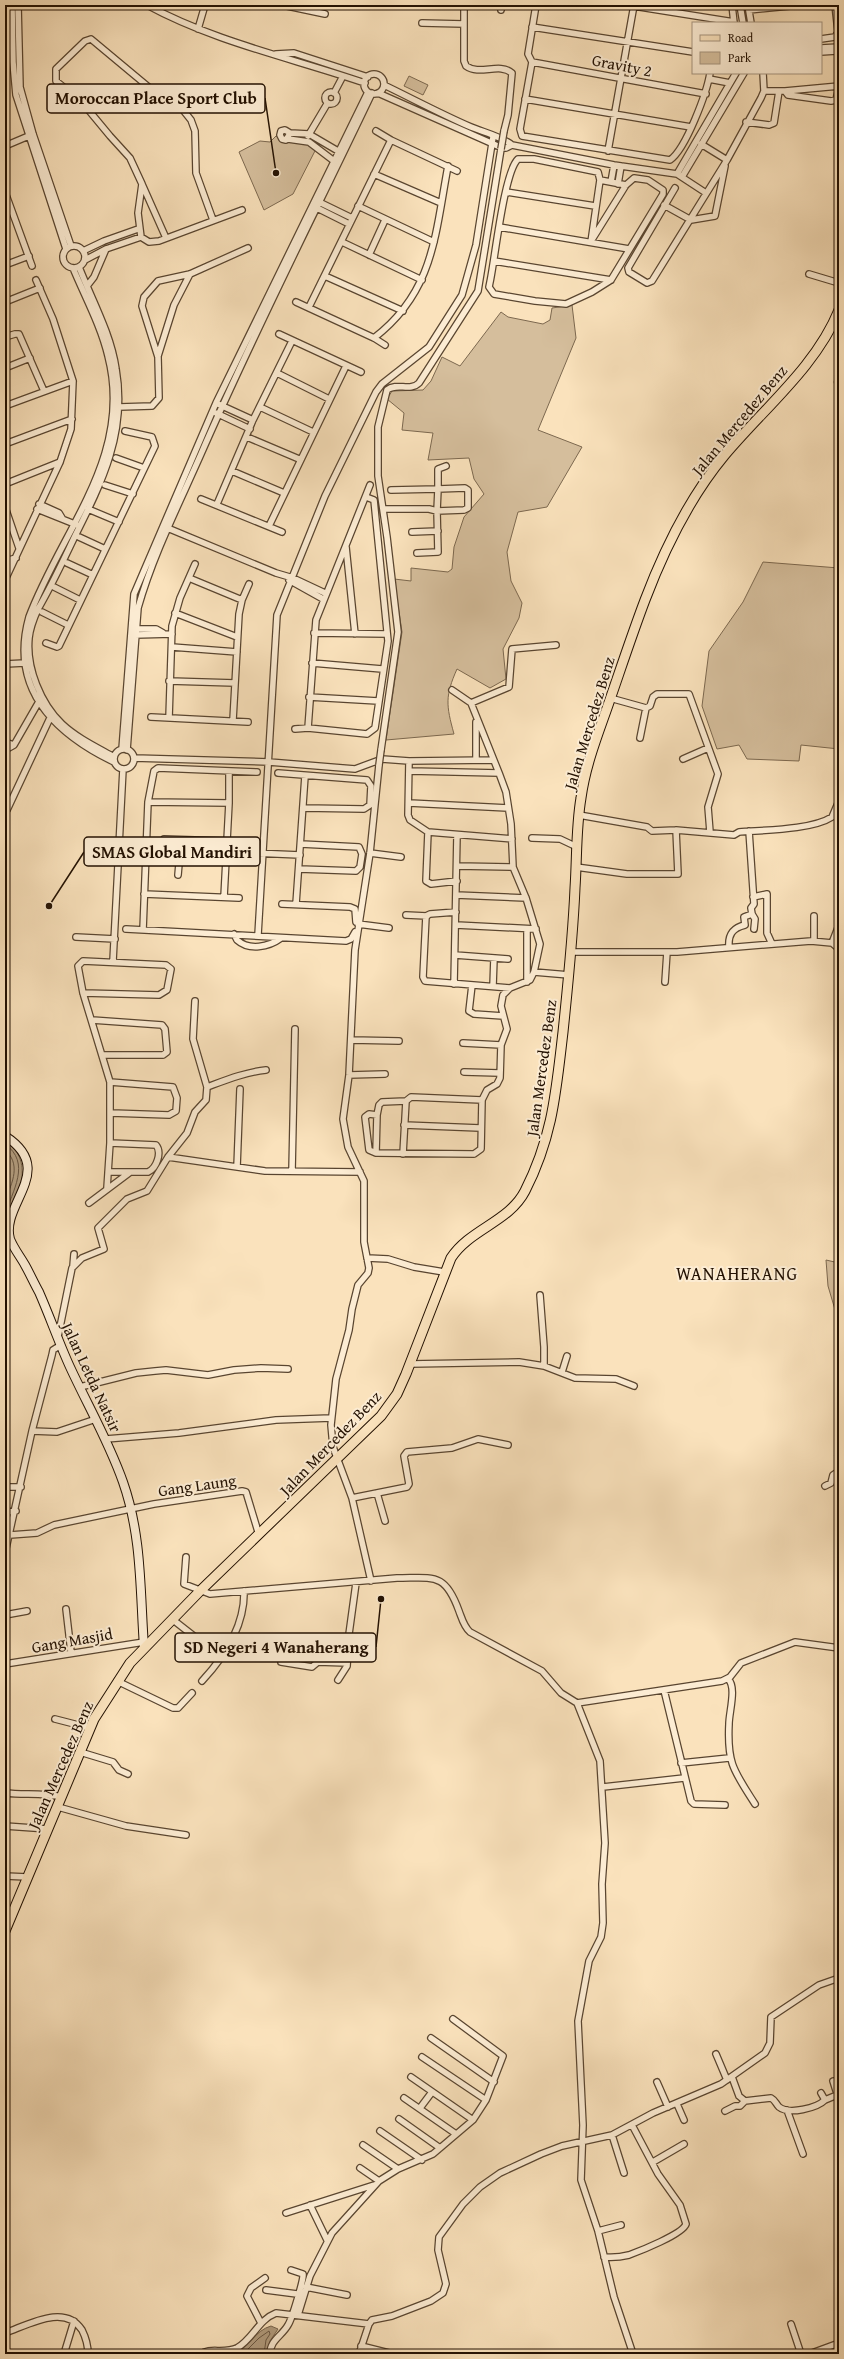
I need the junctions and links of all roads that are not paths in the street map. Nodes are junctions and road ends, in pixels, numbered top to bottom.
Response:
1 (12, 5) edge
2 (18, 5) edge
3 (147, 5) edge
4 (205, 5) edge
5 (286, 5) edge
6 (464, 5) edge
7 (536, 5) edge
8 (627, 5) edge
9 (732, 5) edge
10 (740, 5) edge
11 (800, 5) edge
12 (835, 5) edge
13 (634, 6) edge
14 (786, 6) edge
15 (748, 8) edge
16 (325, 14) dead end
17 (728, 22) edge
18 (734, 22) edge
19 (743, 22) edge
20 (751, 22) edge
21 (422, 23) dead end
22 (464, 24) junction
23 (532, 27) junction
24 (198, 29) junction
25 (822, 39) edge
26 (628, 42) junction
27 (839, 47) edge
28 (822, 48) edge
29 (692, 52) edge
30 (822, 52) edge
31 (276, 54) junction
32 (839, 61) edge
33 (532, 62) junction
34 (735, 74) edge
35 (743, 74) edge
36 (763, 74) edge
37 (343, 76) junction
38 (368, 76) junction
39 (710, 76) edge
40 (621, 78) junction
41 (365, 83) junction
42 (730, 84) junction
43 (384, 85) junction
44 (839, 86) edge
45 (764, 91) junction
46 (782, 91) junction
47 (334, 93) junction
48 (373, 93) junction
49 (706, 94) junction
50 (525, 99) junction
51 (327, 104) junction
52 (615, 114) junction
53 (746, 122) junction
54 (691, 127) junction
55 (376, 131) dead end
56 (309, 134) junction
57 (31, 135) junction
58 (493, 137) junction
59 (391, 140) junction
60 (306, 141) junction
61 (492, 144) junction
62 (701, 144) junction
63 (512, 145) junction
64 (5, 146) edge
65 (338, 151) junction
66 (608, 151) junction
67 (334, 161) junction
68 (726, 161) junction
69 (614, 165) junction
70 (448, 166) junction
71 (621, 166) junction
72 (457, 171) dead end
73 (374, 174) junction
74 (679, 176) junction
75 (600, 180) junction
76 (611, 182) junction
77 (142, 184) junction
78 (618, 184) junction
79 (626, 185) junction
80 (675, 188) dead end
81 (5, 192) edge
82 (506, 192) junction
83 (706, 193) junction
84 (318, 201) junction
85 (441, 203) junction
86 (664, 205) junction
87 (358, 206) junction
88 (595, 206) junction
89 (315, 207) junction
90 (242, 210) dead end
91 (352, 218) junction
92 (213, 220) junction
93 (385, 220) junction
94 (691, 220) junction
95 (349, 224) junction
96 (500, 227) junction
97 (138, 228) junction
98 (141, 237) junction
99 (166, 238) junction
100 (592, 240) junction
101 (342, 242) junction
102 (434, 242) junction
103 (68, 248) junction
104 (248, 248) dead end
105 (106, 249) junction
106 (629, 249) junction
107 (83, 251) junction
108 (369, 255) junction
109 (29, 256) junction
110 (85, 260) junction
111 (494, 261) junction
112 (5, 265) edge
113 (32, 266) dead end
114 (79, 267) junction
115 (73, 268) junction
116 (190, 274) junction
117 (809, 274) dead end
118 (325, 276) junction
119 (36, 280) dead end
120 (422, 280) junction
121 (611, 280) junction
122 (839, 283) edge
123 (87, 286) junction
124 (40, 288) junction
125 (5, 302) edge
126 (296, 302) dead end
127 (309, 307) junction
128 (403, 310) junction
129 (839, 310) edge
130 (279, 334) dead end
131 (5, 337) edge
132 (374, 338) junction
133 (292, 341) junction
134 (385, 345) dead end
135 (158, 357) junction
136 (30, 358) junction
137 (346, 366) junction
138 (5, 368) edge
139 (361, 372) dead end
140 (277, 373) junction
141 (73, 381) junction
142 (44, 391) junction
143 (329, 398) junction
144 (219, 404) junction
145 (5, 406) edge
146 (119, 407) junction
147 (260, 407) junction
148 (215, 412) junction
149 (72, 419) junction
150 (254, 420) junction
151 (250, 429) junction
152 (126, 431) dead end
153 (313, 432) junction
154 (247, 437) junction
155 (5, 444) edge
156 (116, 458) dead end
157 (299, 459) junction
158 (60, 462) junction
159 (446, 466) dead end
160 (144, 468) junction
161 (232, 470) junction
162 (5, 484) edge
163 (370, 484) dead end
164 (105, 485) dead end
165 (438, 489) junction
166 (390, 490) dead end
167 (284, 493) junction
168 (133, 494) junction
169 (366, 497) junction
170 (201, 499) dead end
171 (217, 504) junction
172 (38, 506) junction
173 (5, 507) edge
174 (88, 509) junction
175 (384, 509) junction
176 (437, 511) junction
177 (119, 522) junction
178 (77, 525) junction
179 (268, 526) junction
180 (165, 527) junction
181 (438, 531) junction
182 (282, 532) dead end
183 (412, 532) dead end
184 (79, 537) dead end
185 (346, 546) junction
186 (19, 548) junction
187 (105, 549) junction
188 (417, 553) dead end
189 (16, 558) junction
190 (5, 561) edge
191 (67, 563) dead end
192 (195, 564) dead end
193 (93, 575) junction
194 (189, 578) junction
195 (290, 579) junction
196 (5, 580) edge
197 (249, 584) dead end
198 (54, 587) dead end
199 (324, 596) junction
200 (80, 600) junction
201 (242, 600) junction
202 (42, 612) dead end
203 (175, 614) junction
204 (68, 625) junction
205 (137, 629) junction
206 (130, 631) junction
207 (163, 633) junction
208 (314, 633) junction
209 (172, 634) junction
210 (355, 634) junction
211 (387, 634) junction
212 (136, 636) junction
213 (237, 637) junction
214 (46, 643) dead end
215 (556, 645) dead end
216 (172, 647) junction
217 (237, 652) junction
218 (25, 661) junction
219 (5, 663) edge
220 (312, 663) junction
221 (382, 669) junction
222 (170, 681) junction
223 (235, 683) junction
224 (452, 690) dead end
225 (309, 697) junction
226 (40, 698) junction
227 (610, 698) junction
228 (378, 701) junction
229 (471, 703) junction
230 (646, 708) junction
231 (151, 717) dead end
232 (50, 718) junction
233 (169, 718) junction
234 (233, 720) junction
235 (476, 720) junction
236 (248, 722) dead end
237 (308, 728) junction
238 (295, 729) dead end
239 (640, 738) dead end
240 (5, 742) edge
241 (14, 745) junction
242 (708, 748) junction
243 (5, 750) edge
244 (125, 750) junction
245 (134, 758) junction
246 (476, 759) junction
247 (683, 759) dead end
248 (114, 760) junction
249 (493, 760) junction
250 (409, 761) junction
251 (269, 762) junction
252 (123, 769) junction
253 (410, 771) junction
254 (229, 772) junction
255 (257, 772) dead end
256 (278, 773) dead end
257 (499, 773) junction
258 (305, 776) junction
259 (148, 802) junction
260 (229, 803) junction
261 (409, 803) junction
262 (838, 803) dead end
263 (303, 808) junction
264 (508, 808) junction
265 (5, 810) edge
266 (579, 815) junction
267 (676, 830) junction
268 (749, 831) junction
269 (428, 832) junction
270 (710, 832) junction
271 (458, 834) junction
272 (532, 838) dead end
273 (164, 839) dead end
274 (512, 839) junction
275 (181, 841) junction
276 (226, 841) junction
277 (301, 844) junction
278 (577, 847) junction
279 (227, 852) junction
280 (262, 853) junction
281 (370, 853) junction
282 (300, 855) junction
283 (401, 857) dead end
284 (180, 860) junction
285 (226, 862) junction
286 (457, 866) junction
287 (513, 867) junction
288 (576, 867) junction
289 (299, 869) junction
290 (178, 875) dead end
291 (456, 881) junction
292 (144, 894) junction
293 (456, 895) junction
294 (224, 897) junction
295 (753, 897) junction
296 (239, 898) dead end
297 (526, 898) junction
298 (282, 904) dead end
299 (296, 904) junction
300 (456, 912) junction
301 (752, 914) junction
302 (406, 915) dead end
303 (427, 916) junction
304 (814, 916) dead end
305 (358, 924) junction
306 (456, 925) junction
307 (839, 925) edge
308 (389, 928) dead end
309 (528, 929) junction
310 (536, 929) junction
311 (754, 929) dead end
312 (126, 930) dead end
313 (143, 930) junction
314 (234, 934) junction
315 (258, 935) junction
316 (76, 937) dead end
317 (281, 938) junction
318 (115, 939) junction
319 (814, 941) junction
320 (832, 943) junction
321 (772, 944) junction
322 (729, 947) junction
323 (839, 949) edge
324 (571, 952) junction
325 (666, 952) junction
326 (455, 955) junction
327 (494, 958) junction
328 (508, 959) dead end
329 (113, 961) junction
330 (534, 972) junction
331 (569, 975) junction
332 (527, 982) junction
333 (665, 982) dead end
334 (454, 984) junction
335 (472, 985) junction
336 (493, 986) junction
337 (510, 988) junction
338 (83, 993) junction
339 (195, 1001) dead end
340 (502, 1016) junction
341 (92, 1020) junction
342 (295, 1028) dead end
343 (351, 1040) junction
344 (399, 1041) dead end
345 (463, 1043) dead end
346 (501, 1045) junction
347 (103, 1055) junction
348 (266, 1070) dead end
349 (464, 1072) dead end
350 (499, 1073) junction
351 (385, 1074) dead end
352 (349, 1075) junction
353 (110, 1082) junction
354 (207, 1087) junction
355 (240, 1089) dead end
356 (482, 1100) junction
357 (406, 1101) junction
358 (111, 1113) junction
359 (377, 1115) junction
360 (404, 1125) junction
361 (480, 1128) junction
362 (5, 1136) edge
363 (110, 1143) junction
364 (376, 1154) junction
365 (403, 1154) junction
366 (168, 1157) junction
367 (237, 1167) junction
368 (292, 1171) junction
369 (108, 1172) junction
370 (360, 1172) junction
371 (129, 1173) junction
372 (107, 1188) junction
373 (89, 1203) dead end
374 (74, 1254) dead end
375 (367, 1258) junction
376 (73, 1266) junction
377 (444, 1272) junction
378 (540, 1294) dead end
379 (60, 1341) junction
380 (567, 1356) dead end
381 (410, 1364) junction
382 (544, 1366) junction
383 (288, 1369) dead end
384 (562, 1372) junction
385 (634, 1386) dead end
386 (80, 1387) junction
387 (331, 1418) junction
388 (96, 1419) junction
389 (32, 1431) junction
390 (106, 1439) junction
391 (508, 1445) dead end
392 (337, 1461) junction
393 (839, 1471) edge
394 (825, 1486) dead end
395 (5, 1487) edge
396 (21, 1487) junction
397 (378, 1493) junction
398 (352, 1498) junction
399 (131, 1510) junction
400 (16, 1511) junction
401 (5, 1512) edge
402 (385, 1521) dead end
403 (5, 1524) edge
404 (13, 1524) junction
405 (10, 1535) junction
406 (259, 1535) junction
407 (5, 1554) edge
408 (186, 1557) dead end
409 (371, 1581) junction
410 (356, 1583) junction
411 (244, 1591) junction
412 (199, 1592) junction
413 (66, 1609) dead end
414 (27, 1611) dead end
415 (5, 1615) edge
416 (172, 1619) junction
417 (144, 1644) junction
418 (204, 1644) dead end
419 (839, 1648) edge
420 (71, 1652) junction
421 (280, 1662) dead end
422 (347, 1662) junction
423 (5, 1664) edge
424 (728, 1679) junction
425 (338, 1680) dead end
426 (117, 1681) junction
427 (202, 1681) dead end
428 (664, 1690) junction
429 (192, 1693) dead end
430 (577, 1703) junction
431 (55, 1719) dead end
432 (90, 1728) junction
433 (80, 1752) junction
434 (729, 1758) junction
435 (681, 1763) junction
436 (128, 1774) dead end
437 (684, 1778) junction
438 (602, 1787) junction
439 (5, 1793) edge
440 (62, 1798) junction
441 (755, 1804) dead end
442 (725, 1805) dead end
443 (58, 1807) junction
444 (5, 1826) edge
445 (48, 1830) junction
446 (186, 1835) dead end
447 (5, 1876) edge
448 (28, 1877) junction
449 (5, 1931) edge
450 (839, 1978) edge
451 (453, 2019) dead end
452 (431, 2038) dead end
453 (716, 2054) dead end
454 (422, 2057) dead end
455 (411, 2077) dead end
456 (729, 2078) junction
457 (833, 2081) dead end
458 (494, 2082) junction
459 (657, 2082) dead end
460 (432, 2092) junction
461 (821, 2093) dead end
462 (838, 2097) edge
463 (404, 2098) dead end
464 (486, 2100) junction
465 (825, 2100) junction
466 (745, 2101) junction
467 (677, 2104) junction
468 (668, 2107) junction
469 (420, 2108) junction
470 (787, 2110) junction
471 (725, 2111) dead end
472 (399, 2119) dead end
473 (473, 2120) junction
474 (684, 2120) dead end
475 (632, 2125) junction
476 (380, 2131) dead end
477 (456, 2134) junction
478 (612, 2135) junction
479 (582, 2141) junction
480 (684, 2144) dead end
481 (362, 2145) dead end
482 (440, 2148) junction
483 (803, 2154) dead end
484 (422, 2160) junction
485 (653, 2162) junction
486 (360, 2168) dead end
487 (398, 2169) junction
488 (624, 2173) dead end
489 (377, 2183) junction
490 (310, 2205) junction
491 (286, 2213) dead end
492 (621, 2224) dead end
493 (598, 2231) junction
494 (327, 2240) junction
495 (604, 2257) junction
496 (291, 2270) dead end
497 (265, 2278) dead end
498 (306, 2287) junction
499 (266, 2290) dead end
500 (297, 2294) junction
501 (347, 2295) dead end
502 (295, 2314) junction
503 (74, 2321) junction
504 (261, 2323) junction
505 (369, 2324) junction
506 (791, 2324) dead end
507 (5, 2333) edge
508 (839, 2343) edge
509 (361, 2346) junction
510 (64, 2354) edge
511 (88, 2354) edge
512 (201, 2354) edge
513 (270, 2354) edge
514 (359, 2354) edge
515 (393, 2354) edge
516 (633, 2354) edge
517 (801, 2354) edge
518 (809, 2354) edge

1 - 57 street
2 - 57 street
3 - 24 street
4 - 24 street
5 - 16 street
6 - 22 street
7 - 23 street
8 - 13 street
9 - 18 street
10 - 19 street
11 - 14 street
12 - 25 street
13 - 17 street
13 - 26 street
14 - 15 street
15 - 20 street
21 - 22 street
22 - 175 street, bridge
23 - 26 street
23 - 33 street
24 - 31 street
26 - 29 street
26 - 40 street
27 - 28 street
30 - 32 street
31 - 37 street
31 - 38 street
33 - 40 street, Gravity 2
33 - 50 street
34 - 42 street
35 - 62 street
36 - 45 street
37 - 41 street
37 - 47 street
38 - 41 street
38 - 43 street
39 - 42 street
39 - 49 street
40 - 49 street, Gravity 2
40 - 52 street
41 - 48 street
42 - 74 street
43 - 48 street
43 - 58 street
44 - 46 street
44 - 46 street
45 - 46 street
45 - 53 street
46 - 53 street
47 - 51 street
47 - 51 street
48 - 61 street
48 - 65 street
48 - 84 street
49 - 54 street
50 - 52 street
50 - 66 street
51 - 56 street
52 - 54 street
52 - 66 street
53 - 68 street
54 - 66 street
55 - 59 street
56 - 60 street
56 - 60 street
56 - 65 street
57 - 64 street
57 - 103 street
58 - 61 street
58 - 63 street
59 - 70 street
59 - 73 street
60 - 67 street
61 - 63 street
61 - 195 street
62 - 68 street
62 - 74 street
63 - 69 street
65 - 67 street
67 - 84 street
68 - 83 street
68 - 94 street
69 - 71 street
69 - 76 street
70 - 72 street
70 - 85 street
71 - 74 street
71 - 78 street
73 - 85 street
73 - 87 street
74 - 83 street
75 - 76 street
75 - 82 street
75 - 88 street
76 - 78 street
77 - 92 street
77 - 97 street
77 - 99 street
78 - 79 street
79 - 100 street
79 - 106 street
80 - 86 street
81 - 109 street
82 - 88 street
82 - 96 street
83 - 94 street
84 - 89 street
84 - 91 street
85 - 102 street
86 - 94 street
86 - 94 street
87 - 91 street
87 - 93 street
88 - 100 street
89 - 95 street
89 - 144 street
90 - 92 street
91 - 95 street
92 - 99 street
93 - 102 street
93 - 108 street
95 - 101 street
96 - 100 street
96 - 111 street
97 - 98 street
97 - 107 street
98 - 99 street
98 - 105 street
100 - 106 street
101 - 108 street
101 - 118 street
102 - 120 street
103 - 107 street
103 - 115 street
104 - 116 street
105 - 110 street
105 - 123 street
106 - 121 street
107 - 110 street
108 - 120 street
109 - 112 street
109 - 113 street
110 - 114 street
111 - 121 street
111 - 121 street
114 - 115 street
114 - 123 street
115 - 178 street
116 - 135 street
116 - 135 street
117 - 122 street
118 - 127 street
118 - 128 street
119 - 124 street
120 - 128 street
123 - 146 street
124 - 125 street
124 - 141 street
126 - 127 street
127 - 132 street
128 - 132 street
129 - 227 main road, Jalan Mercedez Benz
130 - 133 street
131 - 136 street
132 - 134 street
133 - 137 street
133 - 140 street
135 - 146 street
136 - 138 street
136 - 142 street
137 - 139 street
137 - 143 street
140 - 143 street
140 - 147 street
141 - 142 street
141 - 149 street
142 - 145 street
143 - 153 street
144 - 148 street
144 - 150 street
146 - 174 street
147 - 150 street
147 - 153 street
148 - 151 street
148 - 180 street
149 - 155 street
149 - 158 street
150 - 151 street
151 - 154 street
152 - 160 street
153 - 157 street
154 - 157 street
154 - 161 street
156 - 160 street
157 - 167 street
158 - 162 street
158 - 172 street
159 - 165 street
160 - 168 street
161 - 167 street
161 - 171 street
163 - 169 street
164 - 168 street
165 - 166 street
165 - 176 street
165 - 176 street
167 - 179 street
168 - 177 street
169 - 185 street
169 - 211 street
170 - 171 street
171 - 179 street
172 - 178 street
172 - 186 street
173 - 186 street
174 - 177 street
174 - 178 street
175 - 176 street
175 - 281 street, bridge
176 - 181 street
177 - 187 street
178 - 218 street
178 - 226 street
179 - 182 street
180 - 195 street
180 - 205 street
180 - 206 street
181 - 183 street
181 - 188 street
184 - 187 street
185 - 199 street
185 - 210 street
186 - 189 street
187 - 193 street
189 - 190 street
189 - 196 street
191 - 193 street
192 - 194 street
193 - 200 street
194 - 201 street
194 - 203 street
195 - 199 street
195 - 251 street
197 - 201 street
198 - 200 street
199 - 208 street
200 - 204 street
201 - 213 street
202 - 204 street
203 - 209 street
203 - 213 street
204 - 214 street
205 - 206 street
205 - 207 street
205 - 212 street
206 - 212 street
206 - 244 street
207 - 209 street
207 - 212 street
208 - 210 street
208 - 220 street
209 - 216 street
210 - 211 street
211 - 221 street
212 - 244 street
213 - 217 street
215 - 229 street
216 - 217 street
216 - 222 street
217 - 223 street
218 - 219 street
218 - 226 street
220 - 221 street
220 - 225 street
221 - 228 street
222 - 223 street
222 - 233 street
223 - 234 street
224 - 229 street
225 - 228 street
225 - 237 street
226 - 232 street
226 - 241 street
226 - 248 street
227 - 230 street
227 - 266 main road, Jalan Mercedez Benz
228 - 237 street
229 - 235 street
230 - 239 street
230 - 242 street
231 - 233 street
232 - 248 street
232 - 265 street
233 - 234 street
234 - 236 street
235 - 246 street
235 - 249 street
237 - 238 street
240 - 241 street
241 - 243 street
242 - 247 street
242 - 270 street
244 - 245 street
244 - 248 street
245 - 251 street
245 - 252 street
246 - 249 street
246 - 250 street
248 - 252 street
249 - 257 street
250 - 251 street
250 - 253 street
251 - 280 street
252 - 318 street
253 - 257 street
253 - 261 street
254 - 255 street
254 - 259 street
254 - 260 street
256 - 258 street
257 - 264 street
258 - 263 street
258 - 263 street
259 - 260 street
259 - 292 street
260 - 276 street
261 - 264 street
261 - 269 street
262 - 268 street
263 - 277 street
264 - 274 street
266 - 267 street
266 - 278 main road, Jalan Mercedez Benz
267 - 270 street
267 - 288 street
268 - 270 street
268 - 295 street
269 - 271 street
269 - 291 street
271 - 274 street
271 - 286 street
272 - 278 street
273 - 275 street
274 - 287 street
275 - 276 street
275 - 284 street
276 - 279 street
277 - 282 street
277 - 289 street
278 - 288 main road, Jalan Mercedez Benz
279 - 280 street
279 - 285 street
280 - 282 street
280 - 315 street
281 - 283 street
281 - 305 street
282 - 289 street
284 - 285 street
284 - 290 street
285 - 294 street
286 - 287 street
286 - 291 street
287 - 297 street
288 - 324 main road, Jalan Mercedez Benz
289 - 299 street
291 - 293 street
292 - 294 street
292 - 313 street
293 - 297 street
293 - 300 street
294 - 296 street
295 - 301 street
295 - 321 street
297 - 310 street
298 - 299 street
299 - 317 street
300 - 303 street
300 - 306 street
301 - 311 street
301 - 322 street
302 - 303 street
303 - 334 street
304 - 319 street
305 - 308 street
305 - 343 street
306 - 309 street
306 - 326 street
307 - 320 street
309 - 310 street
309 - 332 street
310 - 330 street
312 - 313 street
313 - 314 street
314 - 315 street
314 - 317 street
315 - 317 street
316 - 318 street
318 - 329 street
319 - 320 street
319 - 321 street
320 - 323 street
321 - 322 street
322 - 325 street
324 - 325 street
324 - 331 main road, Jalan Mercedez Benz
325 - 333 street
326 - 327 street
326 - 334 street
327 - 328 street
327 - 336 street
329 - 338 street
329 - 338 street
330 - 331 street
330 - 332 street
331 - 377 main road, Jalan Mercedez Benz
332 - 337 street
334 - 335 street
335 - 336 street
335 - 340 street
336 - 337 street
337 - 340 street
338 - 341 street
339 - 354 street
340 - 346 street
341 - 347 street
341 - 347 street
342 - 368 street
343 - 344 street
343 - 352 street
345 - 346 street
346 - 350 street
347 - 353 street
348 - 354 street
349 - 350 street
350 - 356 street
351 - 352 street
352 - 370 street
353 - 358 street
353 - 358 street
354 - 366 street
355 - 367 street
356 - 357 street
356 - 361 street
357 - 359 street
357 - 360 street
358 - 363 street
359 - 364 street
359 - 364 street
360 - 361 street
360 - 365 street
361 - 365 street
362 - 379 street, Jalan Letda Natsir
363 - 369 street
363 - 371 street
364 - 365 street
366 - 367 street
366 - 376 street
367 - 368 street
368 - 370 street
369 - 371 street
369 - 372 street
370 - 375 street
371 - 372 street
372 - 373 street
374 - 376 street
375 - 377 street
375 - 387 street
376 - 379 street
377 - 381 main road, Jalan Mercedez Benz
378 - 382 street
379 - 386 street, Jalan Letda Natsir
379 - 389 street
380 - 384 street
381 - 382 street
381 - 392 main road, Jalan Mercedez Benz
382 - 384 street
383 - 386 street
384 - 385 street
386 - 388 street, Jalan Letda Natsir
387 - 390 street
387 - 392 street
388 - 389 street
388 - 390 street, Jalan Letda Natsir
389 - 396 street
390 - 399 street, Jalan Letda Natsir
391 - 397 street
392 - 398 street
392 - 406 main road, Jalan Mercedez Benz
393 - 394 street
395 - 396 street
396 - 400 street
397 - 398 street
397 - 402 street
398 - 409 street
399 - 405 street
399 - 406 street, Gang Laung
399 - 417 street, Jalan Letda Natsir
400 - 401 street
400 - 404 street
403 - 404 street
404 - 405 street
405 - 407 street
406 - 412 main road, Jalan Mercedez Benz
408 - 412 street
409 - 410 street
409 - 430 street
410 - 411 street
410 - 422 street
411 - 412 street
411 - 427 street
412 - 416 main road, Jalan Mercedez Benz
413 - 420 street
414 - 415 street
416 - 417 main road, Jalan Mercedez Benz
416 - 418 street
417 - 420 street, Gang Masjid
417 - 426 main road, Jalan Mercedez Benz
419 - 424 street
420 - 423 street, Gang Masjid
421 - 422 street
422 - 425 street
424 - 428 street
424 - 434 street
426 - 429 street
426 - 432 main road, Jalan Mercedez Benz
428 - 430 street
428 - 435 street
430 - 438 street
431 - 432 street
432 - 433 main road, Jalan Mercedez Benz
433 - 436 street
433 - 440 main road, Jalan Mercedez Benz
434 - 435 street
434 - 441 street
435 - 437 street
437 - 438 street
437 - 442 street
438 - 479 street
439 - 440 street
440 - 443 main road, Jalan Mercedez Benz
443 - 445 main road, Jalan Mercedez Benz
443 - 446 street
444 - 445 street
445 - 448 main road, Jalan Mercedez Benz
447 - 448 street
448 - 449 main road, Jalan Mercedez Benz
450 - 456 street
451 - 458 street
452 - 458 street
453 - 456 street
454 - 464 street
455 - 460 street
456 - 466 street
456 - 467 street
457 - 462 street
458 - 464 street
459 - 468 street
460 - 469 street
460 - 473 street
461 - 465 street
462 - 465 street
463 - 469 street
464 - 473 street
465 - 470 street
466 - 470 street
466 - 471 street
467 - 468 street
467 - 474 street
468 - 475 street
469 - 477 street
470 - 483 street
472 - 482 street
473 - 477 street
475 - 478 street
475 - 485 street
476 - 484 street
477 - 482 street
478 - 479 street
478 - 488 street
479 - 493 street
479 - 505 street
480 - 485 street
481 - 487 street
482 - 484 street
484 - 487 street
485 - 495 street
486 - 489 street
487 - 489 street
489 - 490 street
489 - 494 street
490 - 491 street
490 - 494 street
492 - 493 street
493 - 495 street
494 - 498 street
495 - 516 street
496 - 500 street
497 - 504 street
498 - 501 street
498 - 502 street
499 - 500 street
500 - 502 street
502 - 504 street
502 - 505 street
502 - 513 street
503 - 507 street
503 - 510 street
503 - 511 street
504 - 512 street
505 - 509 street
506 - 517 street
508 - 518 street
509 - 514 street
509 - 515 street

